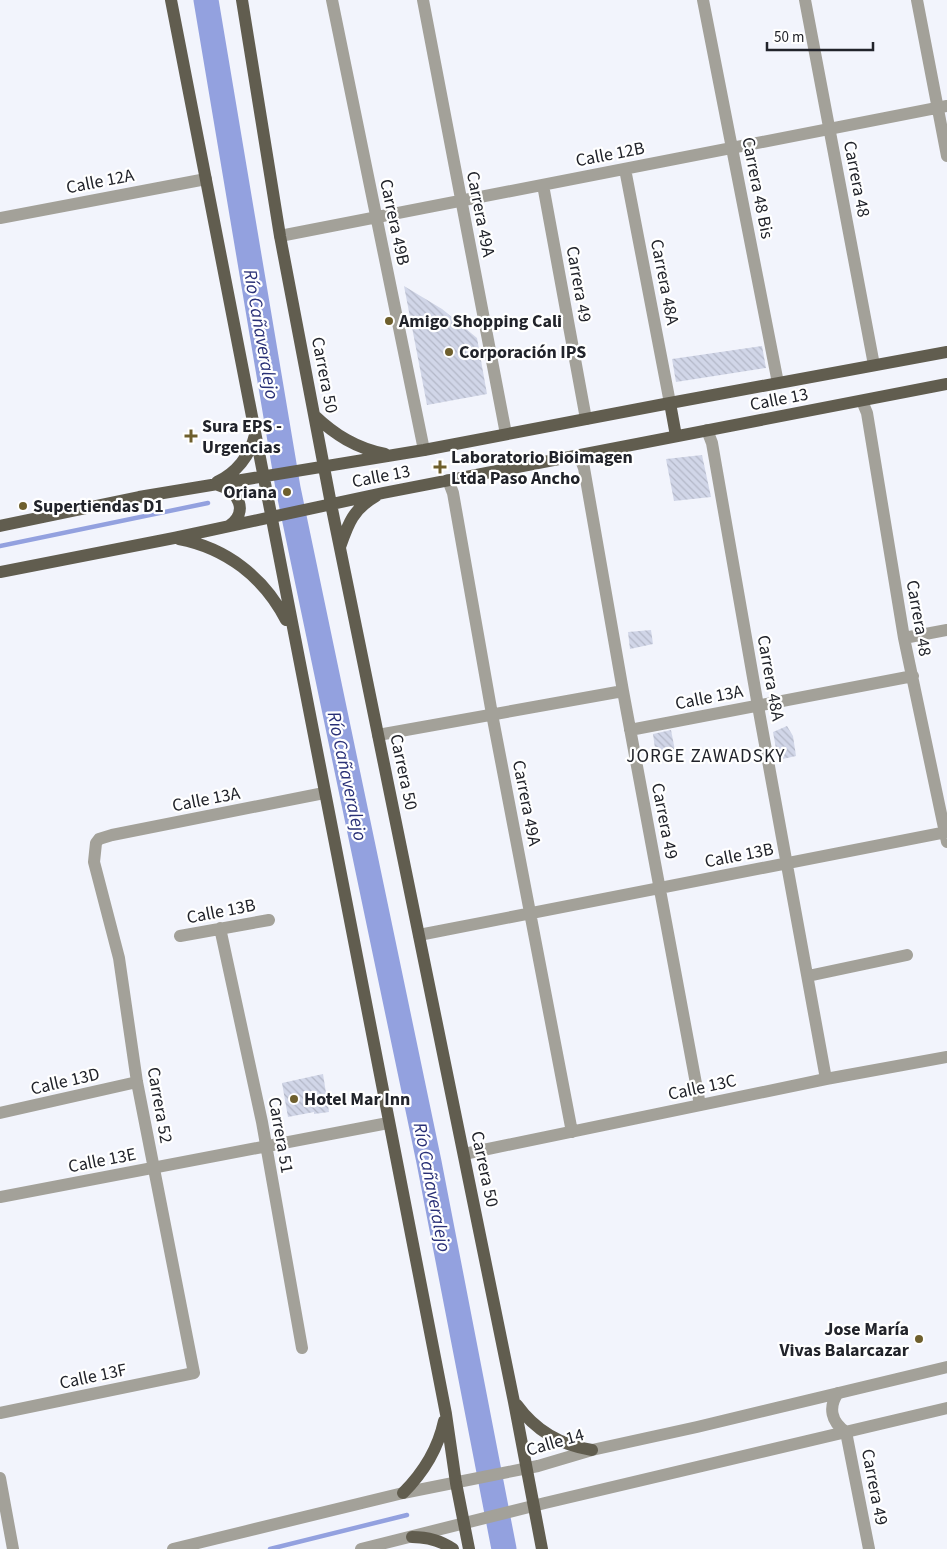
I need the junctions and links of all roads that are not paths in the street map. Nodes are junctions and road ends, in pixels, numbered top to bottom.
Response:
1 (171, 0) edge
2 (242, 0) edge
3 (332, 0) edge
4 (423, 0) edge
5 (703, 0) edge
6 (805, 0) edge
7 (917, 0) edge
8 (942, 107) edge
9 (830, 129) junction
10 (732, 148) junction
11 (947, 156) edge
12 (625, 169) junction
13 (206, 179) junction
14 (543, 185) junction
15 (461, 201) junction
16 (376, 217) junction
17 (0, 218) edge
18 (280, 236) junction
19 (947, 352) edge
20 (874, 365) junction
21 (778, 383) junction
22 (947, 384) edge
23 (862, 401) junction
24 (670, 403) junction
25 (314, 415) junction
26 (586, 419) junction
27 (256, 430) junction
28 (707, 430) junction
29 (506, 434) junction
30 (676, 436) junction
31 (424, 450) junction
32 (579, 455) junction
33 (392, 456) junction
34 (319, 468) junction
35 (269, 476) junction
36 (448, 480) junction
37 (213, 486) junction
38 (383, 493) junction
39 (325, 505) junction
40 (276, 516) junction
41 (0, 526) edge
42 (229, 526) junction
43 (174, 538) junction
44 (340, 548) junction
45 (0, 572) edge
46 (947, 630) edge
47 (293, 636) junction
48 (904, 638) junction
49 (912, 676) junction
50 (623, 691) junction
51 (758, 706) junction
52 (492, 714) junction
53 (630, 730) junction
54 (378, 735) junction
55 (324, 793) junction
56 (946, 835) edge
57 (96, 843) joint
58 (788, 863) junction
59 (660, 888) junction
60 (531, 913) junction
61 (268, 920) dead end
62 (220, 928) junction
63 (419, 935) junction
64 (180, 936) dead end
65 (907, 954) dead end
66 (808, 976) junction
67 (947, 1056) edge
68 (826, 1079) junction
69 (137, 1082) junction
70 (700, 1105) junction
71 (0, 1113) edge
72 (388, 1123) junction
73 (572, 1132) junction
74 (266, 1146) junction
75 (464, 1154) junction
76 (154, 1168) junction
77 (0, 1197) edge
78 (302, 1348) dead end
79 (947, 1367) edge
80 (194, 1373) joint
81 (838, 1393) junction
82 (514, 1402) junction
83 (947, 1408) edge
84 (0, 1413) edge
85 (446, 1414) junction
86 (846, 1432) junction
87 (592, 1450) junction
88 (523, 1469) junction
89 (0, 1478) edge
90 (461, 1482) junction
91 (403, 1493) junction
92 (530, 1507) junction
93 (468, 1522) junction
94 (412, 1537) junction
95 (13, 1549) edge
96 (173, 1549) edge
97 (361, 1549) edge
98 (453, 1549) edge
99 (469, 1549) edge
100 (542, 1549) edge
101 (869, 1549) edge

1 - 13 main road
2 - 18 main road, Carrera 50
3 - 16 street, Carrera 49B
4 - 15 street, Carrera 49A
5 - 10 street, Carrera 48 Bis
6 - 9 street, Carrera 48
7 - 8 street
8 - 9 street, Calle 12B
8 - 11 street
9 - 10 street, Calle 12B
9 - 20 street, Carrera 48
10 - 12 street, Calle 12B
10 - 21 street, Carrera 48 Bis
12 - 14 street, Calle 12B
12 - 24 street, Carrera 48A
13 - 17 street, Calle 12A
13 - 27 main road
14 - 15 street, Calle 12B
14 - 26 street, Carrera 49
15 - 16 street, Calle 12B
15 - 29 street, Carrera 49A
16 - 18 street, Calle 12B
16 - 31 street, Carrera 49B
18 - 25 main road, Carrera 50
19 - 20 main road, Calle 13
20 - 21 main road, Calle 13
21 - 24 main road, Calle 13
22 - 23 main road, Calle 13
23 - 28 main road, Calle 13
23 - 48 street, Carrera 48
24 - 26 main road, Calle 13
24 - 30 main road
25 - 33 main road
25 - 34 main road, Carrera 50
26 - 29 main road, Calle 13
27 - 35 main road
27 - 37 main road
28 - 30 main road, Calle 13
28 - 51 street, Carrera 48A
29 - 31 main road, Calle 13
30 - 32 main road, Calle 13
31 - 33 main road, Calle 13
32 - 36 main road, Calle 13
32 - 50 street, Carrera 49
33 - 34 main road, Calle 13
34 - 35 main road, Calle 13
34 - 39 main road, Carrera 50
35 - 37 main road, Calle 13
35 - 40 main road
36 - 38 main road, Calle 13
36 - 52 street, Carrera 49A
37 - 41 main road, Calle 13
37 - 42 main road
38 - 39 main road, Calle 13
38 - 44 main road
39 - 40 main road, Calle 13
39 - 44 main road, Carrera 50
40 - 42 main road, Calle 13
40 - 47 main road
42 - 43 main road, Calle 13
43 - 45 main road, Calle 13
43 - 47 main road
44 - 54 main road, Carrera 50
46 - 48 street
47 - 55 main road
48 - 49 street, Carrera 48
49 - 51 street, Calle 13A
49 - 56 street, Carrera 48
50 - 52 street
50 - 53 street, Carrera 49
51 - 53 street, Calle 13A
51 - 58 street, Carrera 48A
52 - 54 street
52 - 60 street, Carrera 49A
53 - 59 street, Carrera 49
54 - 63 main road, Carrera 50
55 - 57 street, Calle 13A
55 - 72 main road
56 - 58 street, Calle 13B
57 - 69 street, Carrera 52
58 - 59 street, Calle 13B
58 - 66 street, Carrera 48A
59 - 60 street, Calle 13B
59 - 70 street, Carrera 49
60 - 63 street, Calle 13B
60 - 73 street, Carrera 49A
61 - 62 street, Calle 13B
62 - 64 street, Calle 13B
62 - 74 street, Carrera 51
63 - 75 main road, Carrera 50
65 - 66 street
66 - 68 street, Carrera 48A
67 - 68 street, Calle 13C
68 - 70 street, Calle 13C
69 - 71 street, Calle 13D
69 - 76 street, Carrera 52
70 - 73 street, Calle 13C
72 - 74 street, Calle 13E
72 - 85 main road
73 - 75 street, Calle 13C
74 - 76 street, Calle 13E
74 - 78 street, Carrera 51
75 - 82 main road, Carrera 50
76 - 77 street, Calle 13E
76 - 80 street, Carrera 52
79 - 81 street, Calle 14
80 - 84 street, Calle 13F
81 - 86 street
81 - 87 street, Calle 14
82 - 87 main road
82 - 88 main road, Carrera 50
83 - 86 street
85 - 90 main road
85 - 91 main road
86 - 92 street
86 - 101 street, Carrera 49
87 - 88 street, Calle 14
88 - 90 street, Calle 14
88 - 92 main road, Carrera 50
89 - 95 street
90 - 91 street, Calle 14
90 - 93 main road
91 - 96 street, Calle 14
92 - 93 street
92 - 100 main road, Carrera 50
93 - 94 street
93 - 99 main road
94 - 97 street
94 - 98 main road

